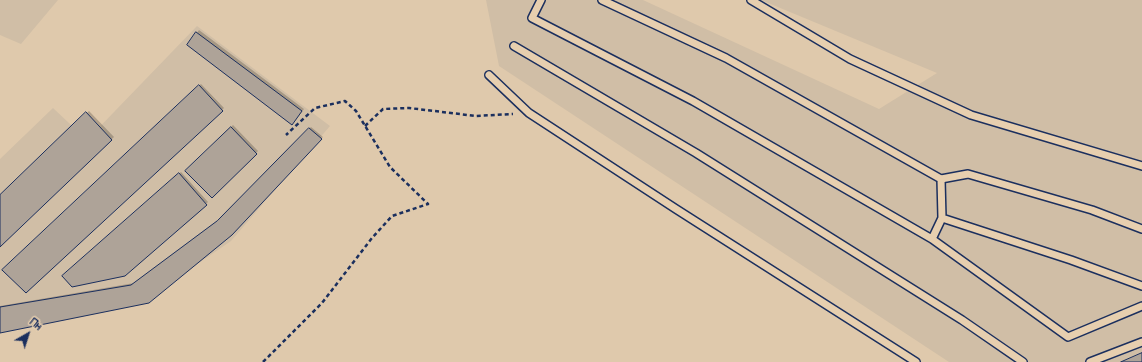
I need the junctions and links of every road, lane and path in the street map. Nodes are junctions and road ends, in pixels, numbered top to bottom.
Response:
1 (541, 0) edge
2 (602, 0) edge
3 (751, 0) edge
4 (514, 46) dead end
5 (488, 75) dead end
6 (529, 113) junction
7 (365, 126) junction
8 (286, 135) dead end
9 (1142, 166) edge
10 (942, 179) junction
11 (942, 218) junction
12 (1142, 229) edge
13 (932, 239) junction
14 (1142, 286) edge
15 (1142, 306) edge
16 (1142, 342) edge
17 (263, 362) edge
18 (916, 362) edge
19 (1023, 362) edge
20 (1090, 362) edge

1 - 13 lane
2 - 10 lane
3 - 9 lane
4 - 19 lane
5 - 6 lane
6 - 7 path
6 - 18 lane
7 - 8 path
7 - 17 path
10 - 11 lane
10 - 12 lane
11 - 13 lane
11 - 14 lane
13 - 15 lane
16 - 20 lane

